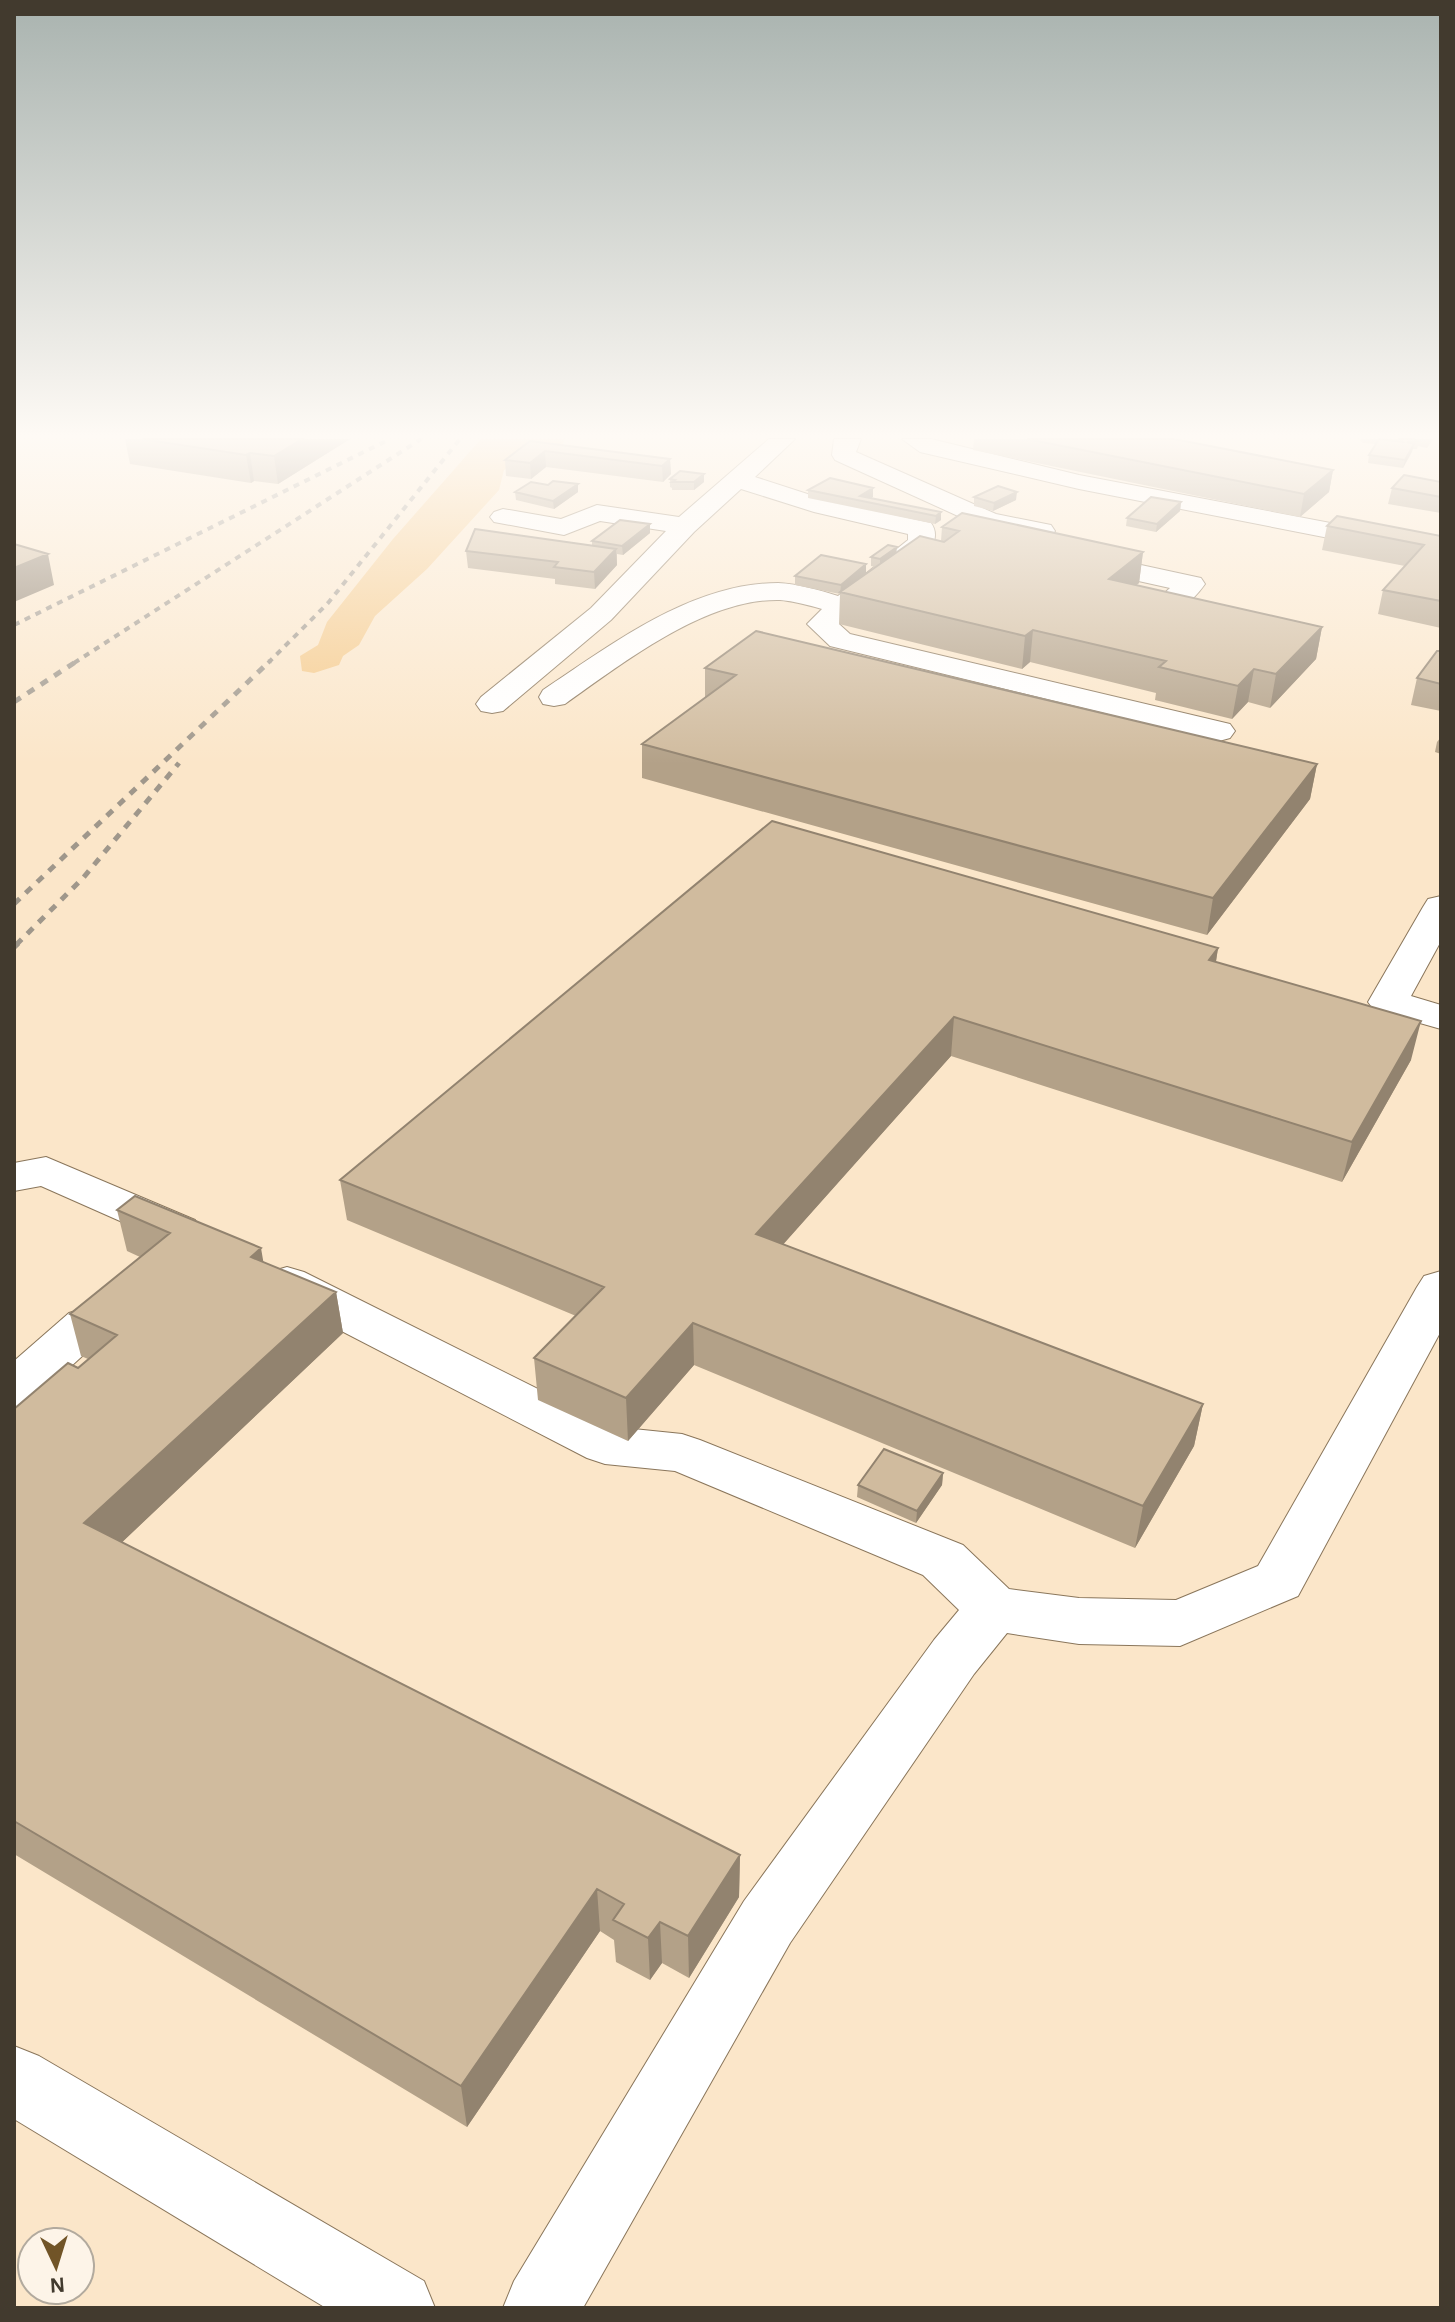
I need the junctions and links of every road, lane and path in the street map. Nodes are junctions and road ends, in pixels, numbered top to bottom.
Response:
1 (665, 547) edge
2 (916, 547) edge
3 (1068, 547) edge
4 (1417, 547) edge
5 (1441, 552) edge
6 (844, 606) junction
7 (1158, 612) edge
8 (554, 697) dead end
9 (492, 704) dead end
10 (1219, 731) dead end
11 (1441, 907) edge
12 (1441, 1017) edge
13 (14, 1177) edge
14 (1441, 1287) edge
15 (86, 1325) edge
16 (14, 1389) edge
17 (994, 1609) junction
18 (14, 2080) edge
19 (397, 2308) edge
20 (541, 2308) edge

1 - 9 lane
2 - 6 lane
3 - 7 lane
4 - 5 lane
6 - 8 lane
6 - 10 lane
11 - 12 lane
13 - 17 lane
14 - 17 lane
15 - 16 lane
17 - 20 lane
18 - 19 lane

